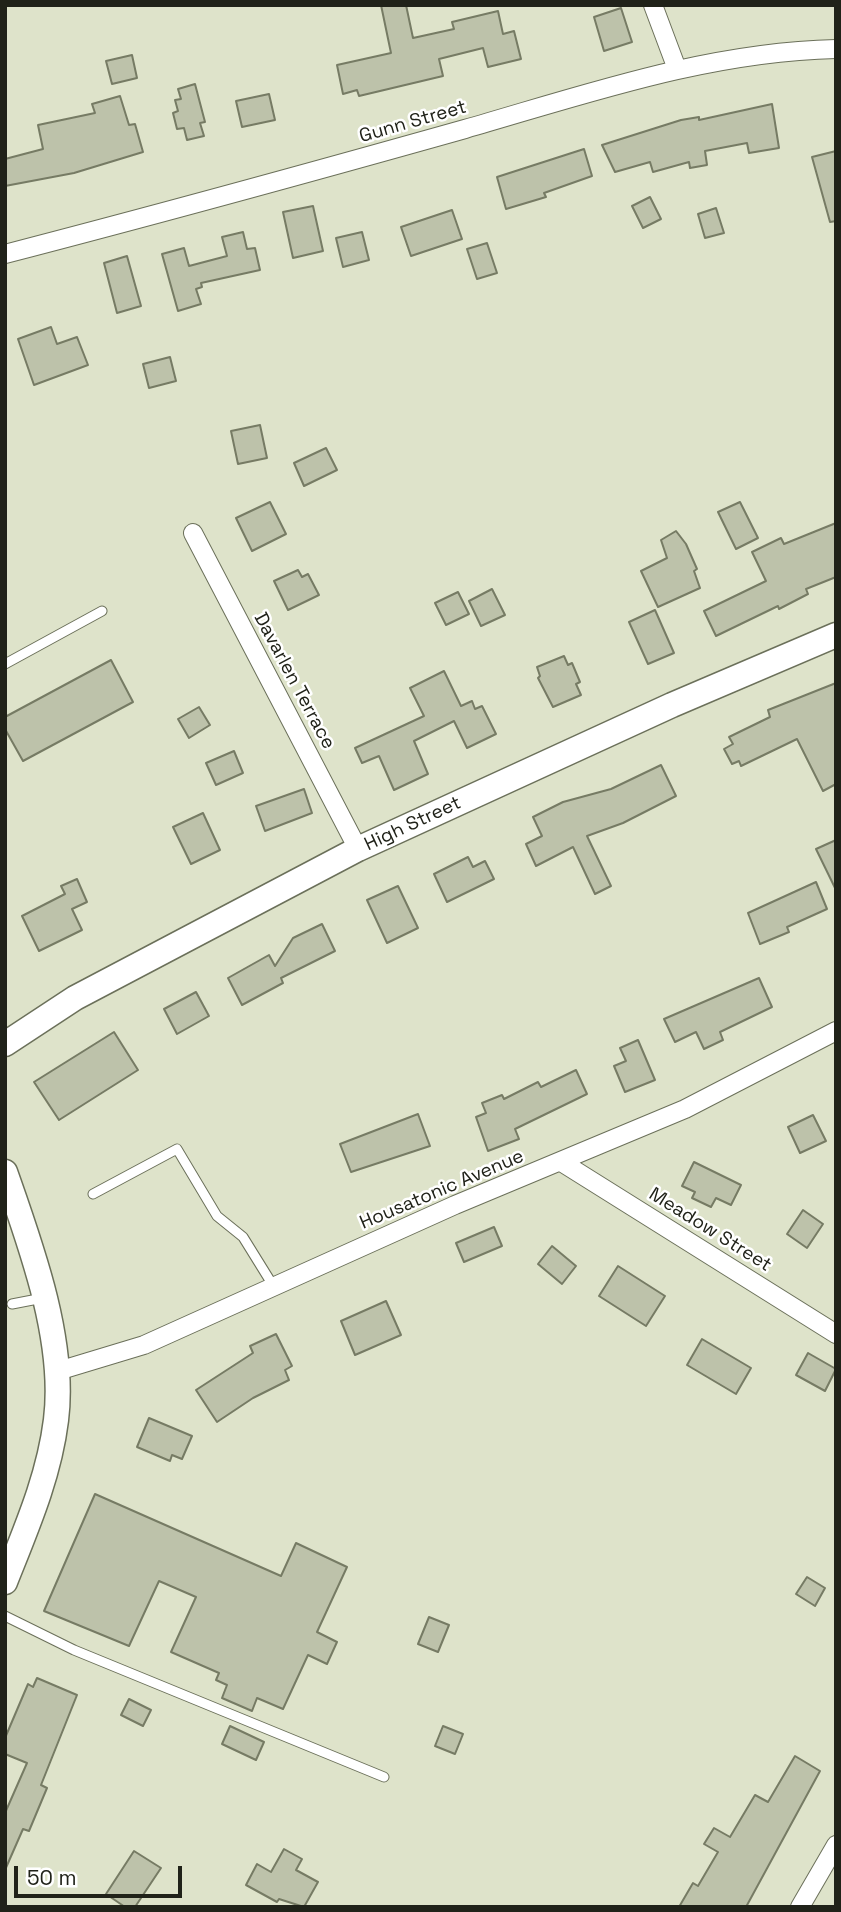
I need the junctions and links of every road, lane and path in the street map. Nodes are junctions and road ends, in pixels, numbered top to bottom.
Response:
1 (653, 5) edge
2 (836, 49) edge
3 (677, 69) junction
4 (5, 254) edge
5 (193, 533) dead end
6 (102, 611) dead end
7 (836, 635) edge
8 (5, 664) edge
9 (358, 849) junction
10 (836, 1031) edge
11 (5, 1044) edge
12 (563, 1163) junction
13 (5, 1172) edge
14 (93, 1194) dead end
15 (274, 1287) junction
16 (43, 1298) junction
17 (12, 1304) dead end
18 (836, 1334) edge
19 (58, 1371) junction
20 (5, 1582) edge
21 (5, 1616) edge
22 (384, 1777) dead end
23 (836, 1845) edge
24 (800, 1907) edge

1 - 3 street
2 - 3 street, Gunn Street
3 - 4 street, Gunn Street
5 - 9 street, Davarlen Terrace
6 - 8 lane
7 - 9 main road, High Street
9 - 11 main road, High Street
10 - 12 street, Housatonic Avenue
12 - 15 street, Housatonic Avenue
12 - 18 street, Meadow Street
13 - 16 main road
14 - 15 lane
15 - 19 street, Housatonic Avenue
16 - 17 lane
16 - 19 main road
19 - 20 main road
21 - 22 lane
23 - 24 street

